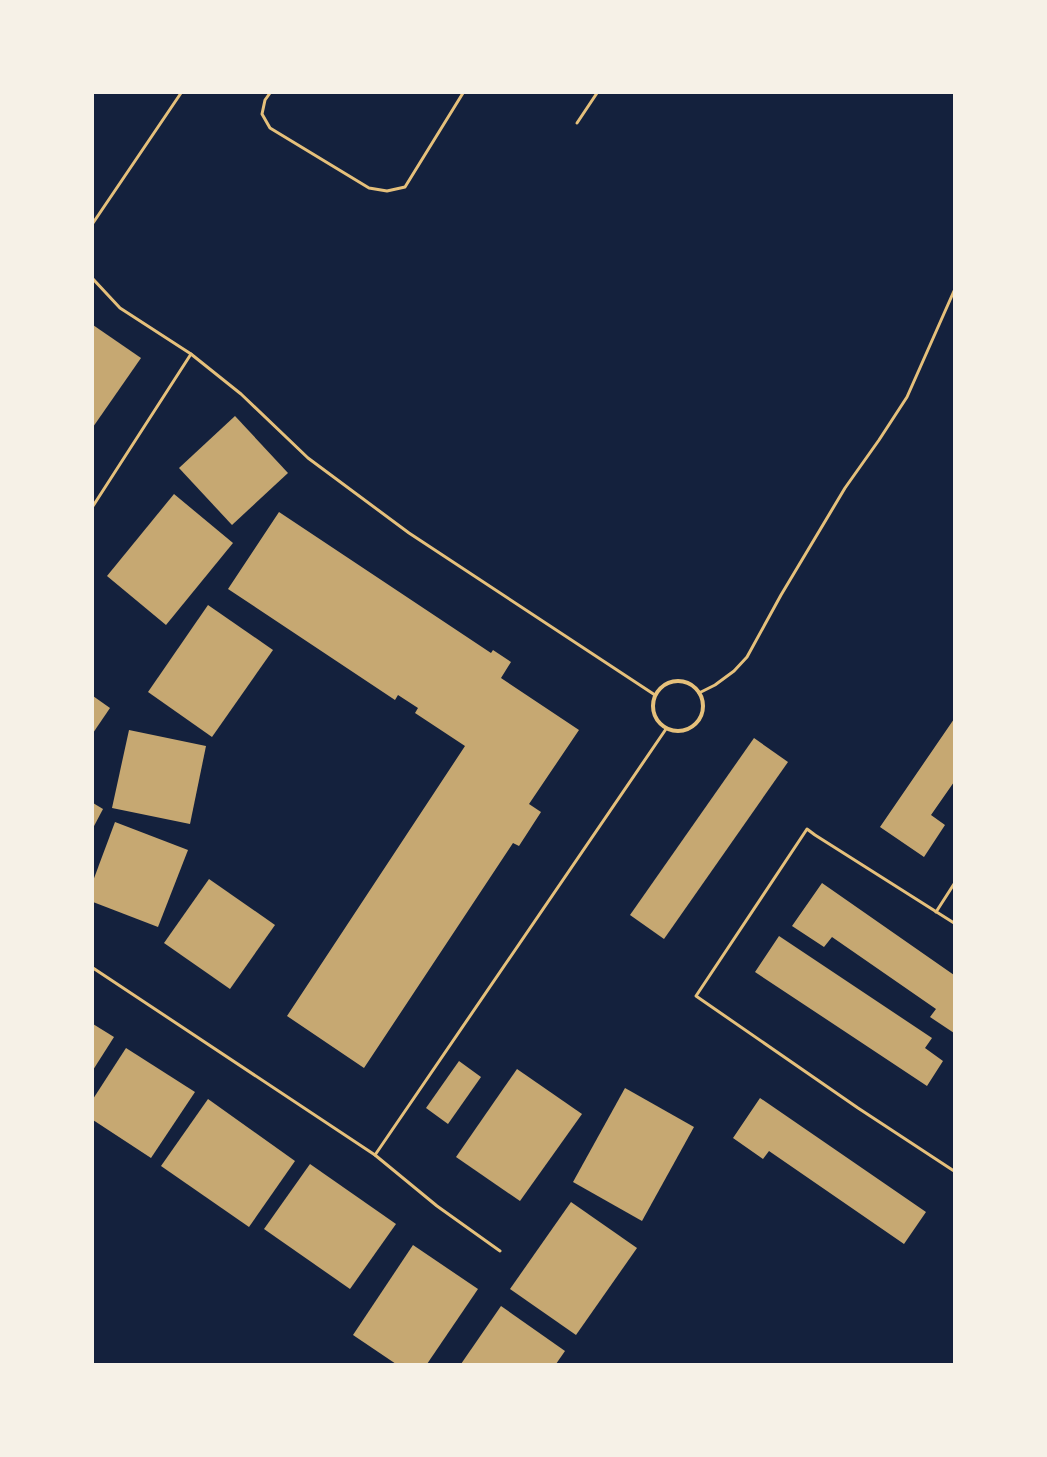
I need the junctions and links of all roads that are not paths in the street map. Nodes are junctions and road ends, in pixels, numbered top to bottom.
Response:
1 (181, 93) edge
2 (270, 93) edge
3 (464, 93) edge
4 (597, 93) edge
5 (577, 123) dead end
6 (93, 223) edge
7 (93, 279) edge
8 (954, 291) edge
9 (191, 354) junction
10 (93, 506) edge
11 (699, 693) junction
12 (655, 694) junction
13 (666, 729) junction
14 (954, 884) edge
15 (936, 912) junction
16 (954, 923) edge
17 (93, 968) edge
18 (375, 1155) junction
19 (954, 1171) edge
20 (500, 1251) dead end

1 - 6 lane
2 - 3 lane
4 - 5 lane
7 - 9 lane
8 - 11 lane
9 - 10 lane
9 - 12 lane
11 - 12 street
11 - 13 street
12 - 13 street
13 - 18 lane
14 - 15 lane
15 - 16 lane
15 - 19 lane
17 - 18 lane
18 - 20 lane

